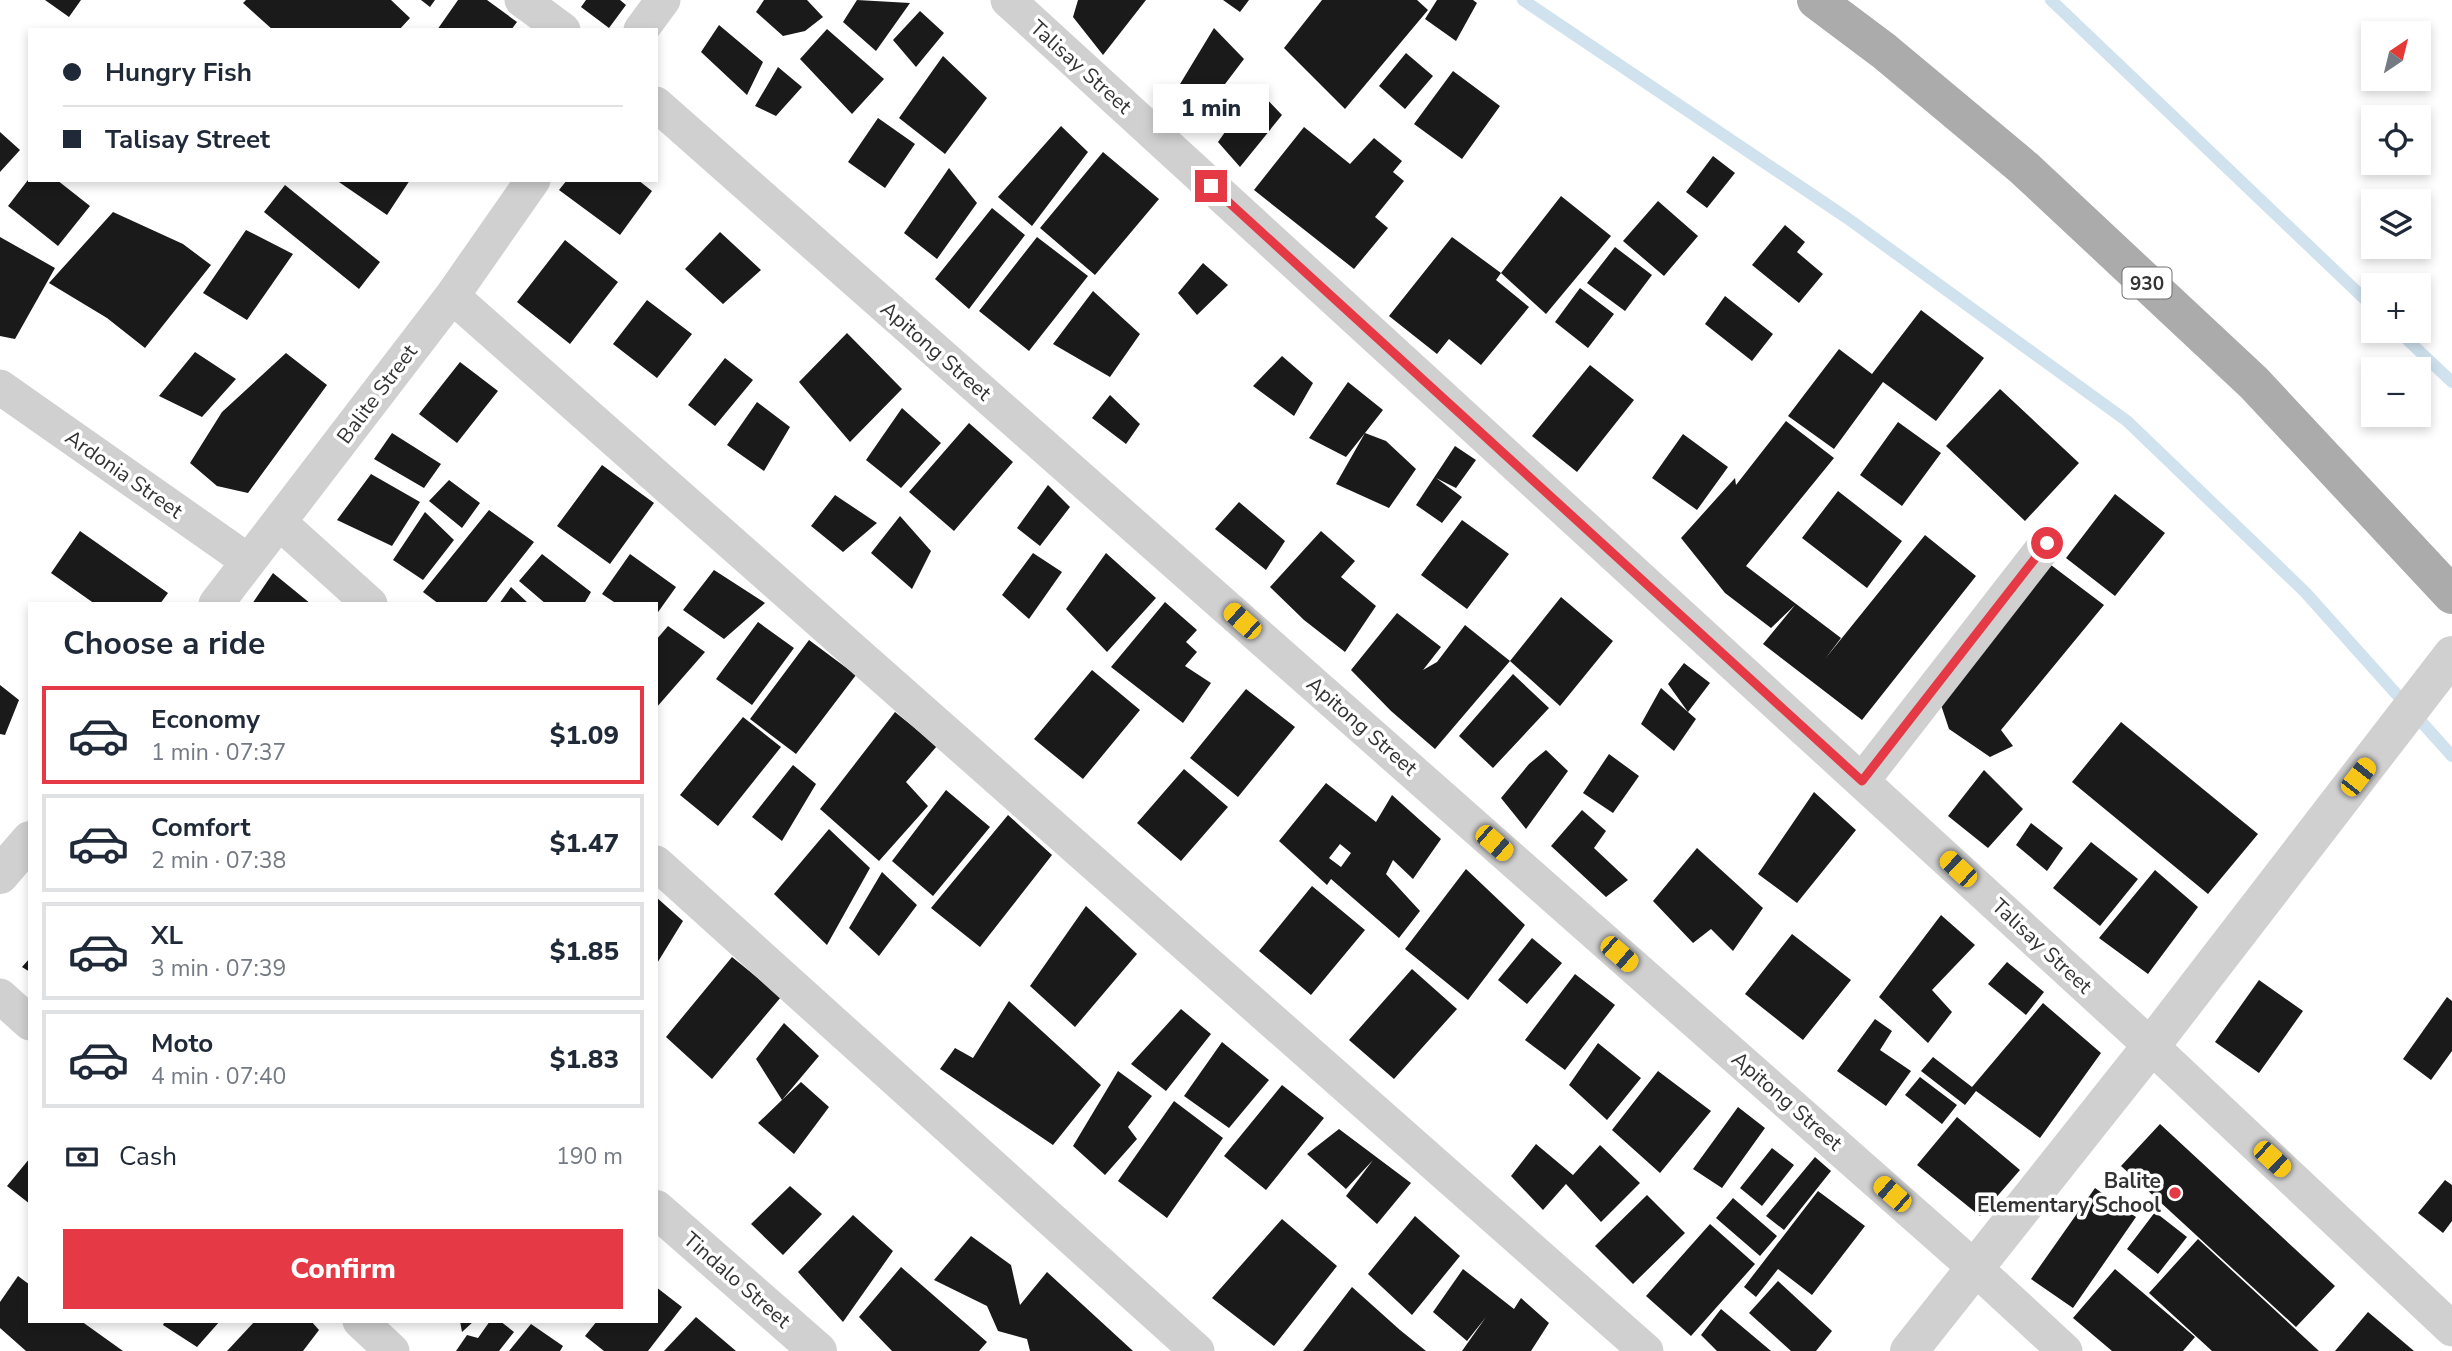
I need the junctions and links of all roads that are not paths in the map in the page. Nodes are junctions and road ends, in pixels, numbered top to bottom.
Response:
1 (522, 0) edge
2 (663, 0) edge
3 (1008, 0) edge
4 (1816, 0) edge
5 (560, 28) edge
6 (642, 28) edge
7 (658, 106) edge
8 (532, 182) edge
9 (452, 296) junction
10 (0, 387) edge
11 (280, 523) junction
12 (2047, 543) dead end
13 (248, 561) junction
14 (2452, 595) edge
15 (217, 602) edge
16 (368, 602) edge
17 (2452, 655) edge
18 (1862, 781) junction
19 (28, 842) edge
20 (658, 865) edge
21 (0, 875) edge
22 (0, 996) edge
23 (28, 1021) edge
24 (2151, 1046) junction
25 (658, 1211) edge
26 (1975, 1268) junction
27 (361, 1323) edge
28 (2452, 1329) edge
29 (392, 1351) edge
30 (818, 1351) edge
31 (1197, 1351) edge
32 (1646, 1351) edge
33 (1909, 1351) edge
34 (2065, 1351) edge

1 - 5 street
2 - 6 street
3 - 18 street, Talisay Street
4 - 14 main road, 930
7 - 26 street, Apitong Street
8 - 9 street, Balite Street
9 - 11 street, Balite Street
9 - 32 street
10 - 13 street, Ardonia Street
11 - 13 street, Balite Street
11 - 16 street
12 - 18 street
13 - 15 street, Balite Street
17 - 24 street
18 - 24 street, Talisay Street
19 - 21 street
20 - 31 street
22 - 23 street
24 - 26 street
24 - 28 street, Talisay Street
25 - 30 street, Tindalo Street
26 - 33 street
26 - 34 street, Apitong Street
27 - 29 street

